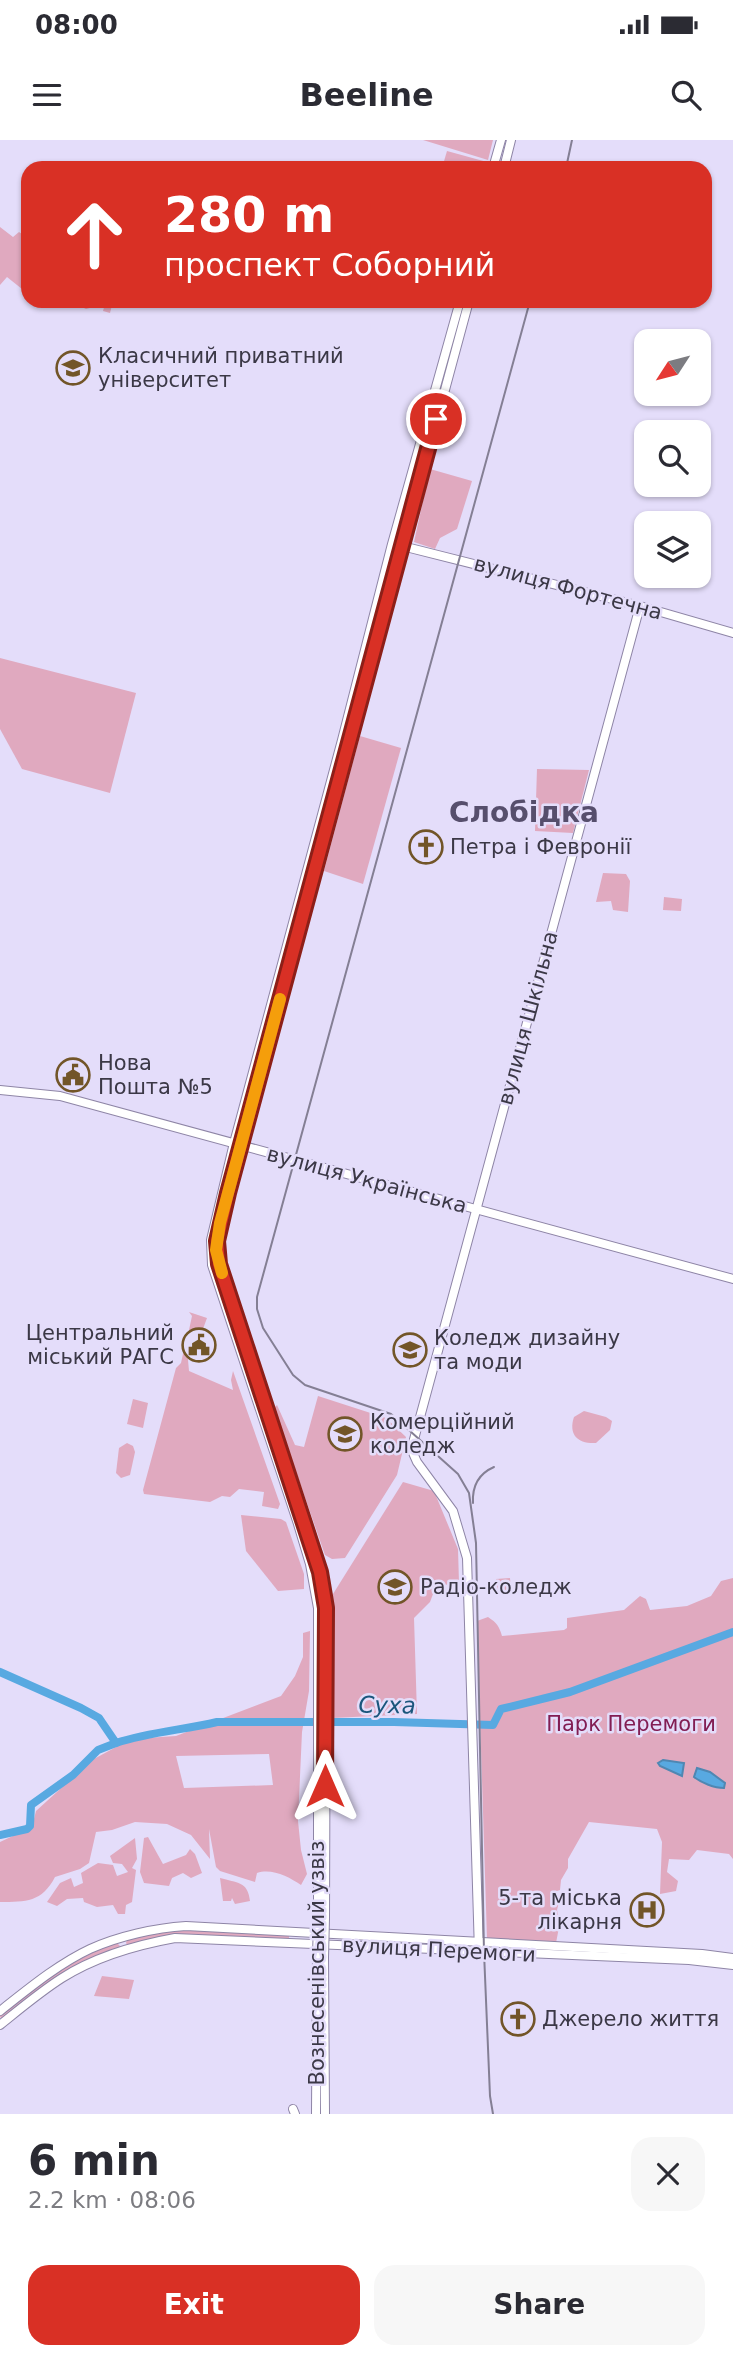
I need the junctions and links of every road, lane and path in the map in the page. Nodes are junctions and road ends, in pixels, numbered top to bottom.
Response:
1 (501, 140) edge
2 (511, 140) edge
3 (495, 161) edge
4 (506, 161) edge
5 (458, 308) edge
6 (467, 308) edge
7 (402, 546) junction
8 (640, 606) junction
9 (733, 633) edge
10 (300, 912) junction
11 (0, 1090) edge
12 (238, 1144) junction
13 (478, 1210) junction
14 (733, 1279) edge
15 (122, 1939) junction
16 (406, 1939) junction
17 (479, 1942) junction
18 (406, 1949) junction
19 (125, 1951) junction
20 (563, 1951) junction
21 (479, 1952) junction
22 (321, 1957) junction
23 (733, 1958) edge
24 (733, 1965) edge
25 (0, 2011) edge
26 (0, 2025) edge
27 (326, 2101) junction
28 (315, 2112) edge
29 (325, 2114) edge
30 (332, 2114) edge

1 - 3 main road
2 - 4 main road
5 - 10 main road
6 - 7 main road
7 - 8 main road, вулиця Фортечна
7 - 10 main road
8 - 9 main road, вулиця Фортечна
8 - 13 main road, вулиця Шкільна
10 - 12 main road, Вознесенівський узвіз
11 - 12 main road, вулиця Українська
12 - 13 main road, вулиця Українська
12 - 22 main road, Вознесенівський узвіз, bridge
13 - 14 main road, вулиця Українська
13 - 17 main road, вулиця Шкільна
15 - 16 main road, вулиця Перемоги
15 - 19 main road
15 - 25 main road, вулиця Перемоги
16 - 17 main road, вулиця Перемоги
16 - 18 main road
17 - 20 main road, вулиця Перемоги
17 - 21 main road
18 - 19 main road, вулиця Перемоги
18 - 21 main road, вулиця Перемоги
19 - 26 main road, вулиця Перемоги
20 - 21 main road, вулиця Перемоги
20 - 23 main road, вулиця Перемоги
20 - 24 main road, вулиця Перемоги
22 - 27 main road, Вознесенівський узвіз
22 - 28 main road, Вознесенівський узвіз
27 - 29 main road, Вознесенівський узвіз
27 - 30 main road

